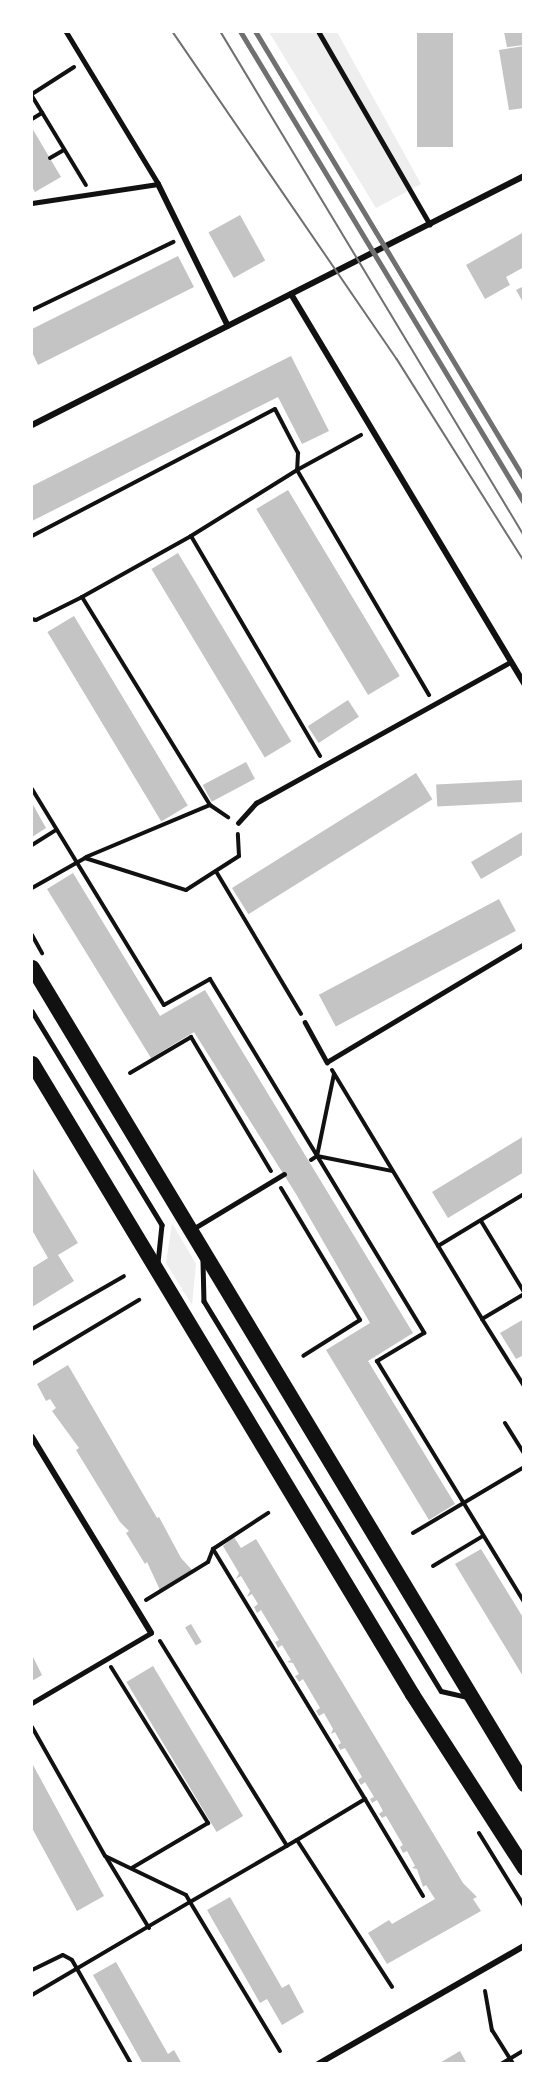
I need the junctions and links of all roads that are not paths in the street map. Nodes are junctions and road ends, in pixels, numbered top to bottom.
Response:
1 (66, 32) edge
2 (319, 32) edge
3 (524, 176) edge
4 (158, 184) junction
5 (32, 203) edge
6 (430, 224) junction
7 (291, 294) junction
8 (228, 326) junction
9 (32, 425) edge
10 (510, 662) junction
11 (524, 684) edge
12 (238, 823) road end
13 (524, 944) edge
14 (32, 967) edge
15 (32, 1011) edge
16 (305, 1022) road end
17 (32, 1063) edge
18 (284, 1174) dead end
19 (190, 1230) junction
20 (203, 1251) junction
21 (158, 1273) junction
22 (32, 1441) edge
23 (151, 1632) joint
24 (473, 1698) junction
25 (32, 1703) edge
26 (524, 1784) edge
27 (524, 1868) edge
28 (524, 1946) edge
29 (318, 2064) edge

1 - 4 lane
2 - 6 lane
3 - 6 street
4 - 5 lane
4 - 8 street
6 - 7 street
7 - 8 street
7 - 10 street
8 - 9 street
10 - 11 street
10 - 12 lane
13 - 16 lane
14 - 19 main road
15 - 21 lane
17 - 21 main road
18 - 19 lane
19 - 20 main road
20 - 24 main road
20 - 24 lane
21 - 27 main road
22 - 23 street
23 - 25 lane
24 - 26 main road
28 - 29 street

